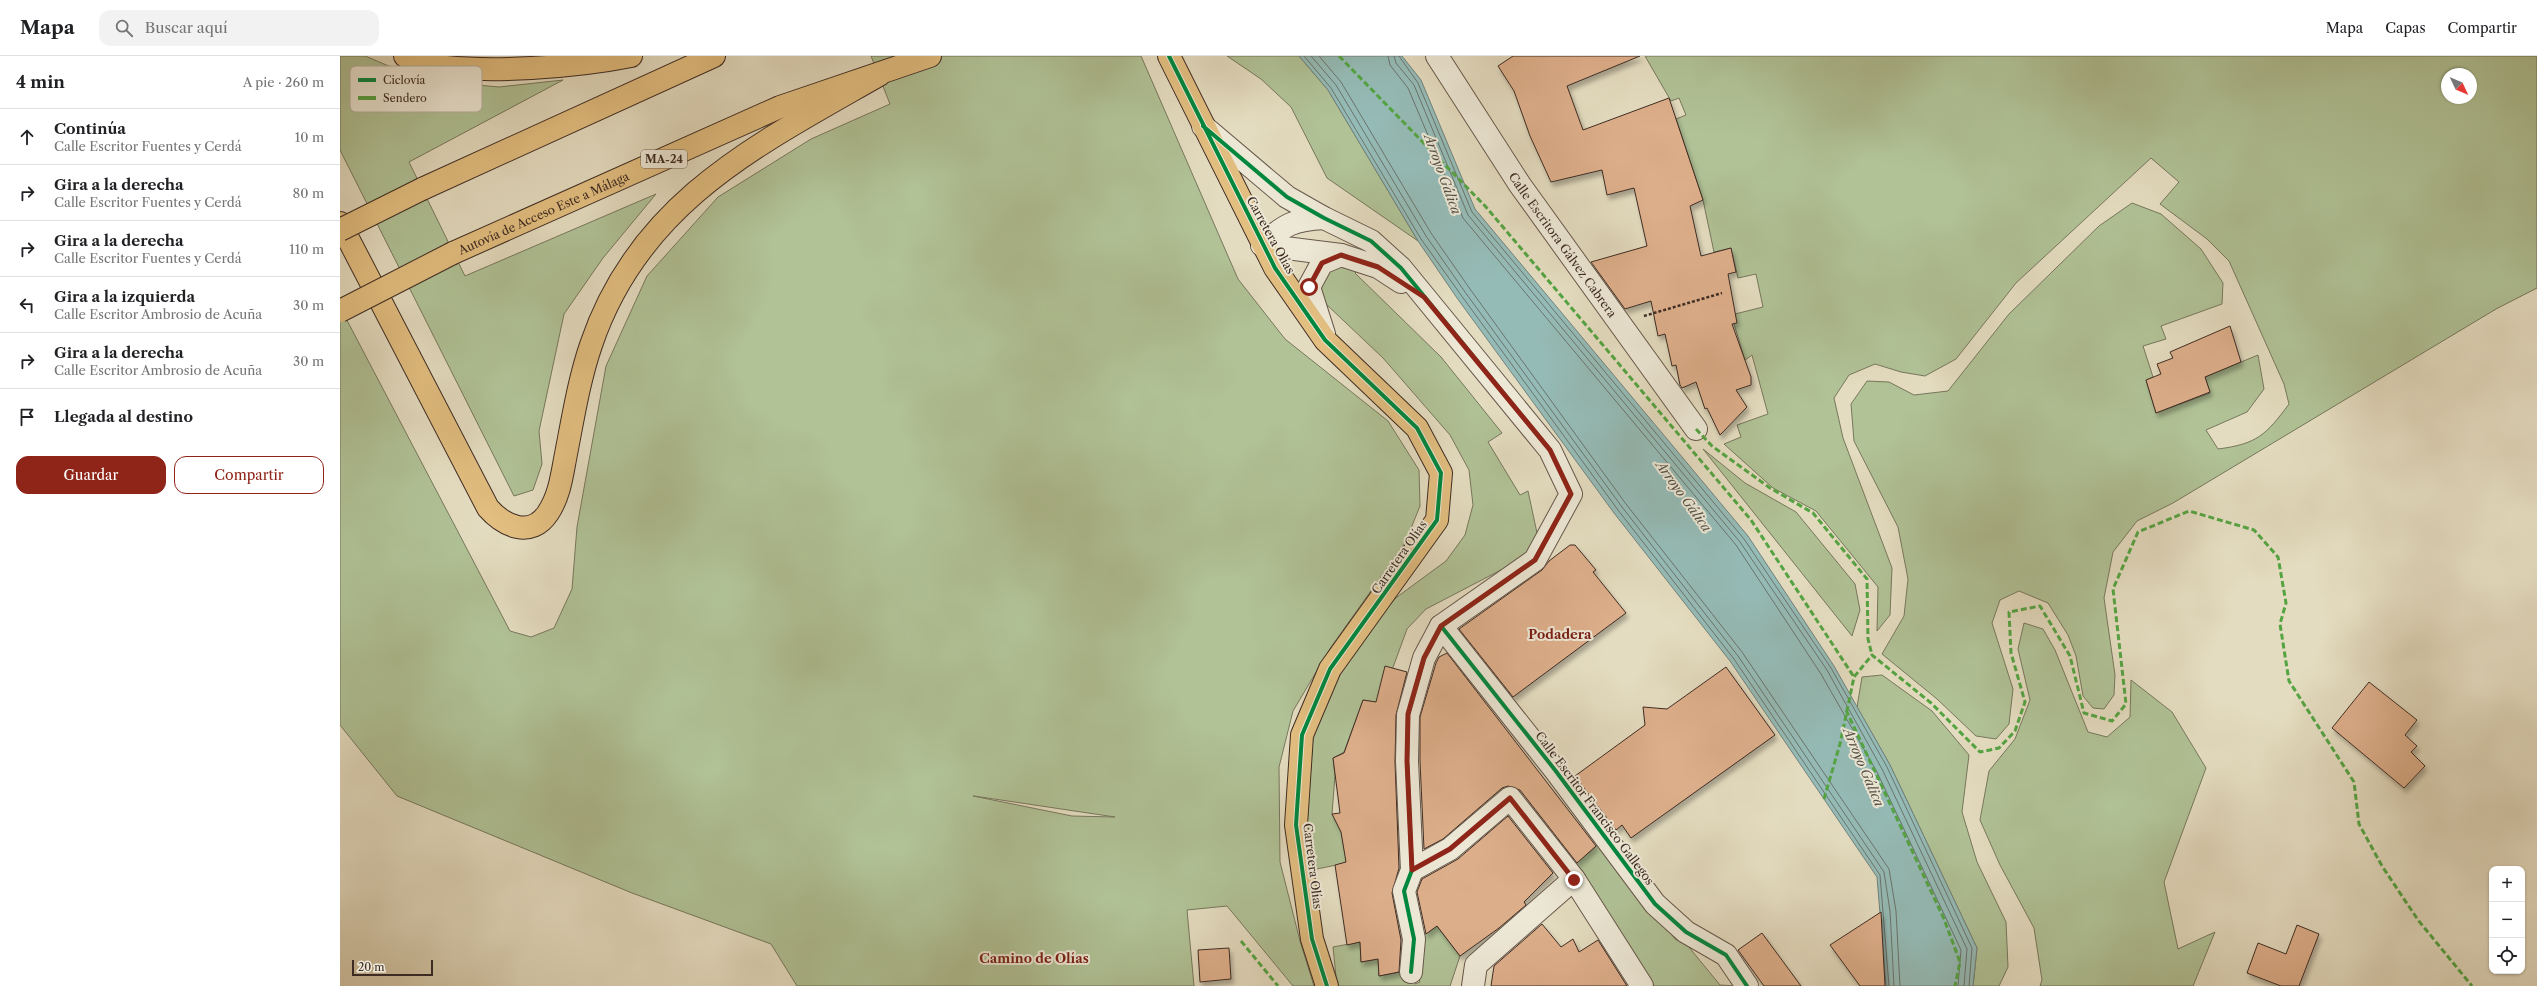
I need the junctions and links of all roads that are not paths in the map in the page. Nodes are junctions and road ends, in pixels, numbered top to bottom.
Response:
1 (405, 56) edge
2 (631, 56) edge
3 (714, 56) edge
4 (930, 56) edge
5 (1169, 56) edge
6 (1437, 56) edge
7 (451, 66) edge
8 (482, 67) edge
9 (879, 75) junction
10 (1203, 126) junction
11 (1324, 218) junction
12 (340, 223) edge
13 (340, 230) edge
14 (1262, 245) junction
15 (1341, 255) junction
16 (1424, 297) junction
17 (340, 311) edge
18 (1325, 340) junction
19 (1696, 429) dead end
20 (1441, 626) junction
21 (1412, 870) junction
22 (1574, 880) junction
23 (1411, 972) dead end
24 (1327, 986) edge
25 (1472, 986) edge
26 (1642, 986) edge
27 (1747, 986) edge

1 - 7 main road
2 - 8 main road
3 - 13 main road, bridge
4 - 9 main road, Autovía de Acceso Este a Málaga / MA-24
5 - 10 main road, Carretera Olías
6 - 19 street, Calle Escritora Gálvez Cabrera
9 - 12 main road
9 - 17 main road, Autovía de Acceso Este a Málaga / MA-24, bridge
10 - 11 street
10 - 14 main road, Carretera Olías
11 - 14 street
11 - 16 street
14 - 15 street
14 - 18 main road, Carretera Olías
15 - 16 street
15 - 18 street
16 - 20 street
18 - 24 main road, Carretera Olías
20 - 21 street
20 - 27 street, Calle Escritor Francisco Gallegos
21 - 22 street
21 - 23 street
22 - 25 street
22 - 26 street

